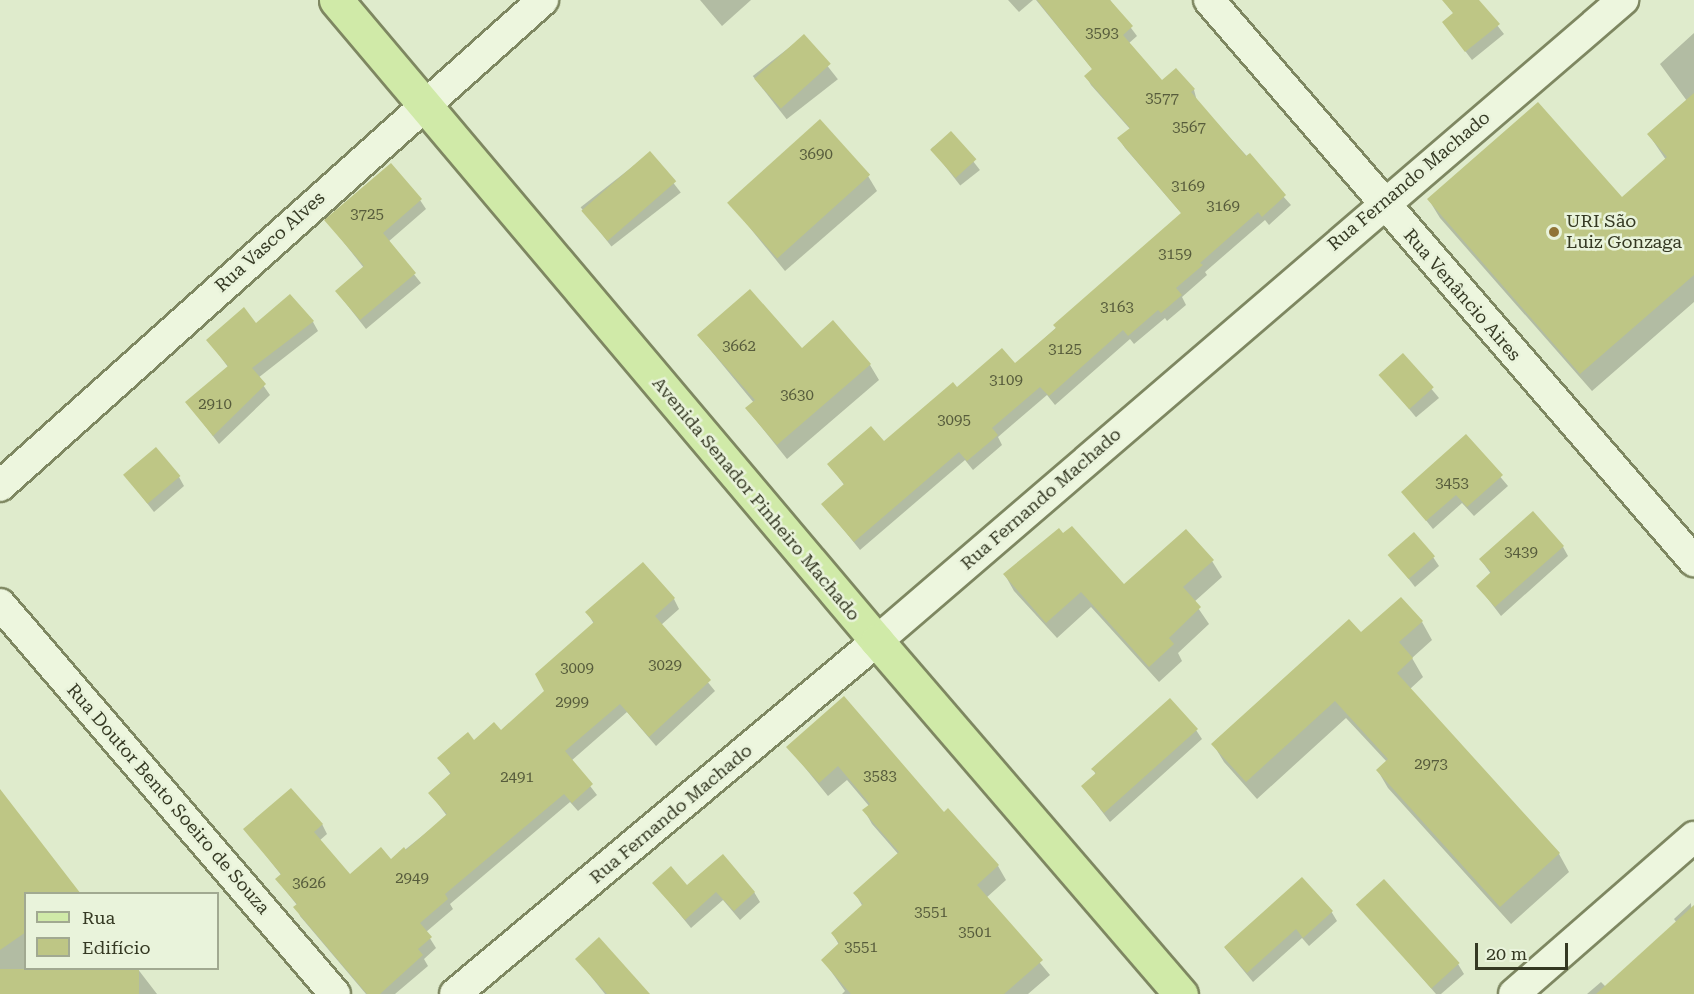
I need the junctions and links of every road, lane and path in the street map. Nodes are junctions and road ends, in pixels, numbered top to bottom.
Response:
1 (336, 0) edge
2 (543, 0) edge
3 (1209, 0) edge
4 (1623, 0) edge
5 (423, 104) junction
6 (1382, 203) junction
7 (0, 486) edge
8 (1694, 561) edge
9 (0, 604) edge
10 (877, 641) junction
11 (1694, 837) edge
12 (335, 994) edge
13 (455, 994) edge
14 (1181, 994) edge
15 (1514, 994) edge

1 - 5 main road, Avenida Senador Pinheiro Machado
2 - 5 street, Rua Vasco Alves
3 - 6 street, Rua Venâncio Aires
4 - 6 street, Rua Fernando Machado
5 - 7 street, Rua Vasco Alves
5 - 10 main road, Avenida Senador Pinheiro Machado
6 - 8 street, Rua Venâncio Aires
6 - 10 street, Rua Fernando Machado
9 - 12 street, Rua Doutor Bento Soeiro de Souza
10 - 13 street, Rua Fernando Machado
10 - 14 main road, Avenida Senador Pinheiro Machado
11 - 15 street

